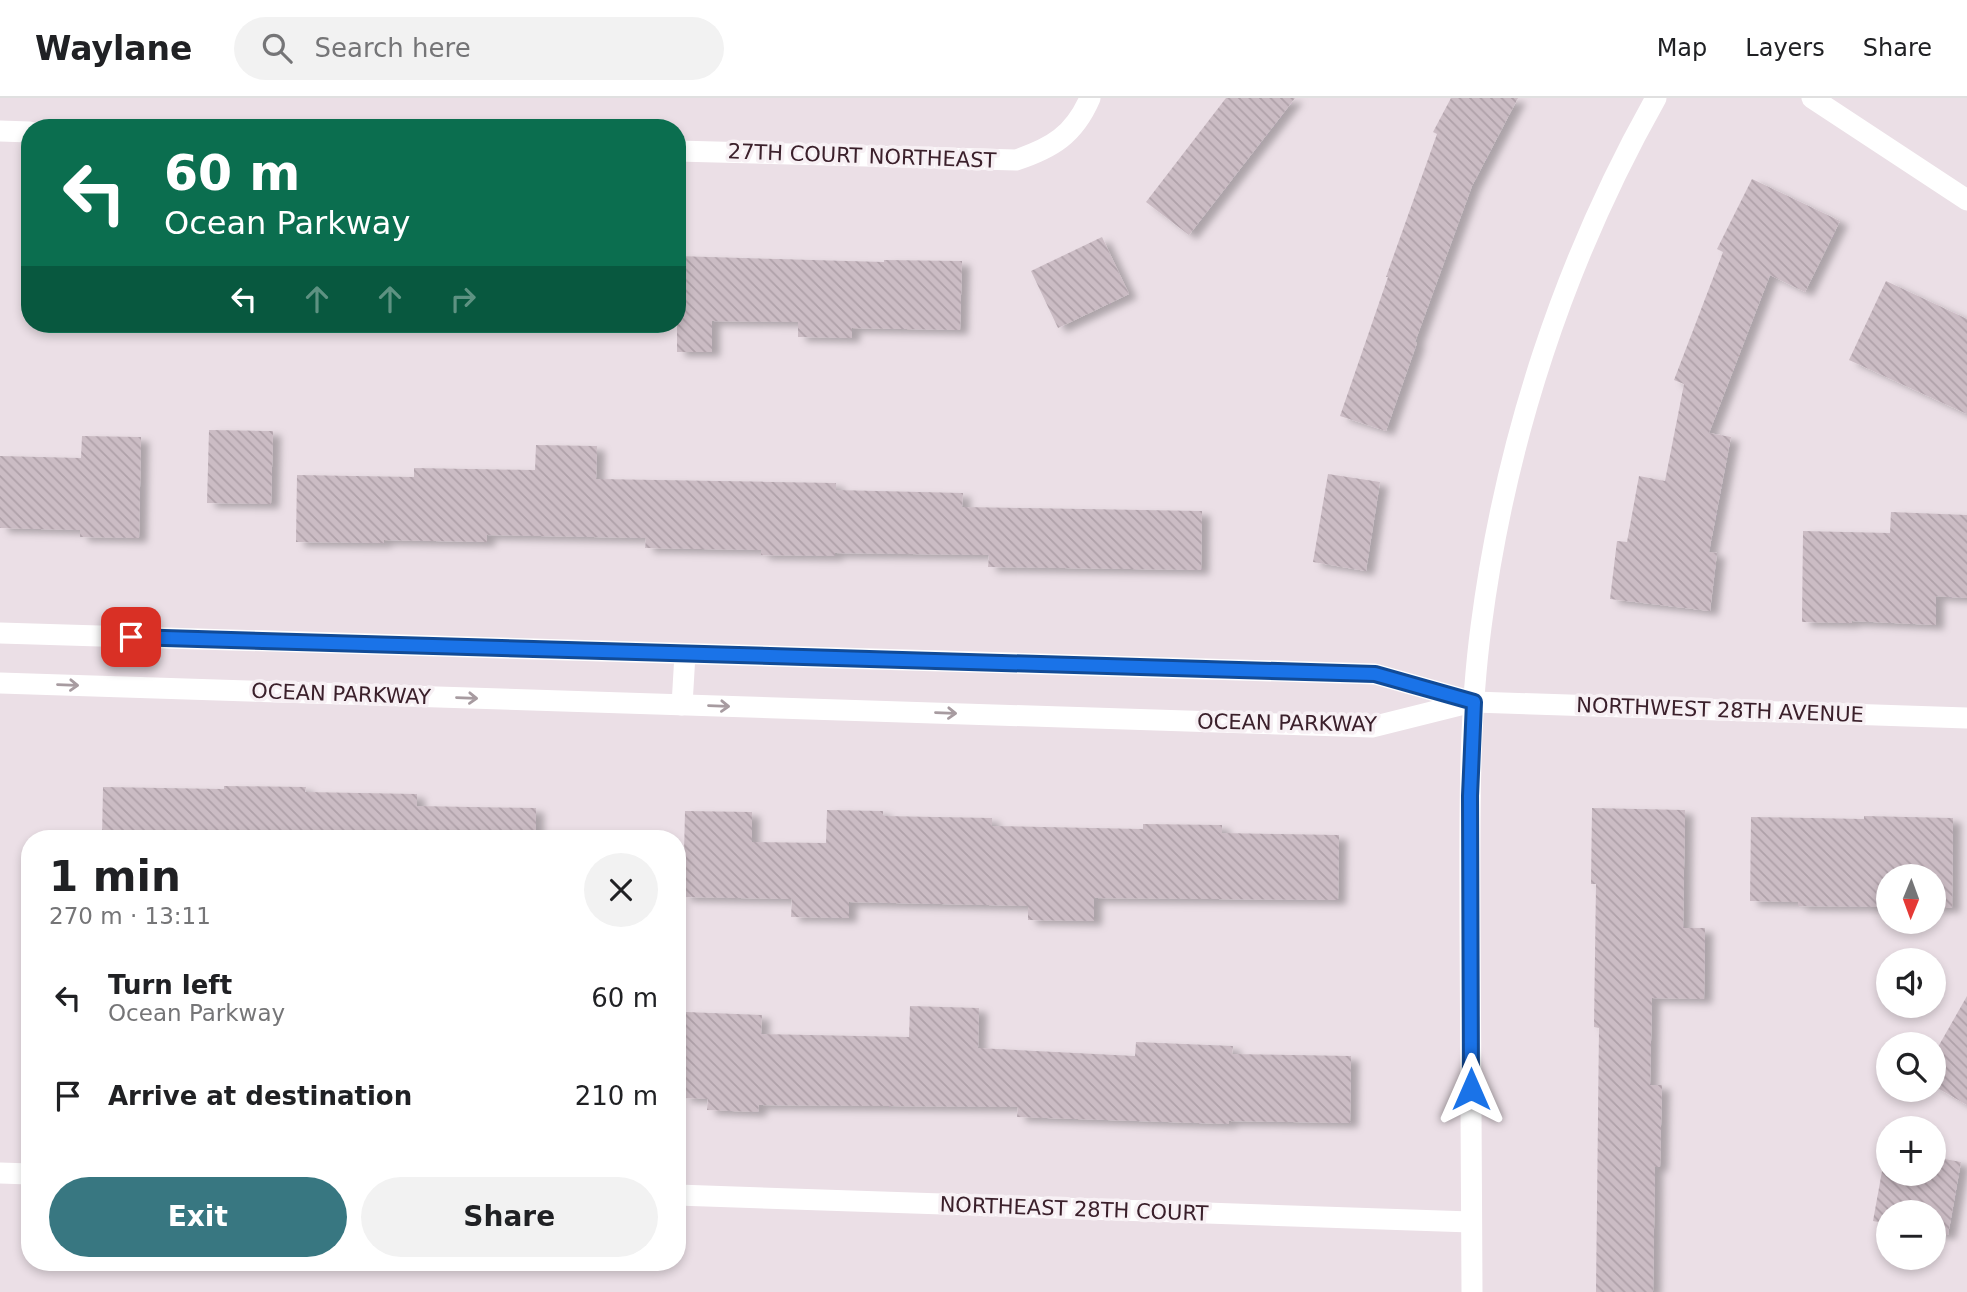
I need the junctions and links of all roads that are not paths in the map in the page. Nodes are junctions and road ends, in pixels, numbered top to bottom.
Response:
1 (1090, 98) edge
2 (1656, 98) edge
3 (1812, 98) edge
4 (0, 131) edge
5 (21, 132) edge
6 (686, 150) edge
7 (1967, 200) edge
8 (0, 633) edge
9 (685, 654) junction
10 (0, 683) edge
11 (1474, 702) junction
12 (682, 705) junction
13 (1967, 718) edge
14 (0, 1172) edge
15 (21, 1173) edge
16 (686, 1195) edge
17 (1471, 1222) junction
18 (1472, 1292) edge

1 - 6 street, 27TH COURT NORTHEAST
2 - 11 street
3 - 7 street
4 - 5 street
8 - 9 street
9 - 11 street
9 - 12 street
10 -> 12 street, OCEAN PARKWAY
12 -> 11 street, OCEAN PARKWAY
11 - 13 street, NORTHWEST 28TH AVENUE
11 - 17 street
14 - 15 street
16 - 17 street, NORTHEAST 28TH COURT
17 - 18 street

